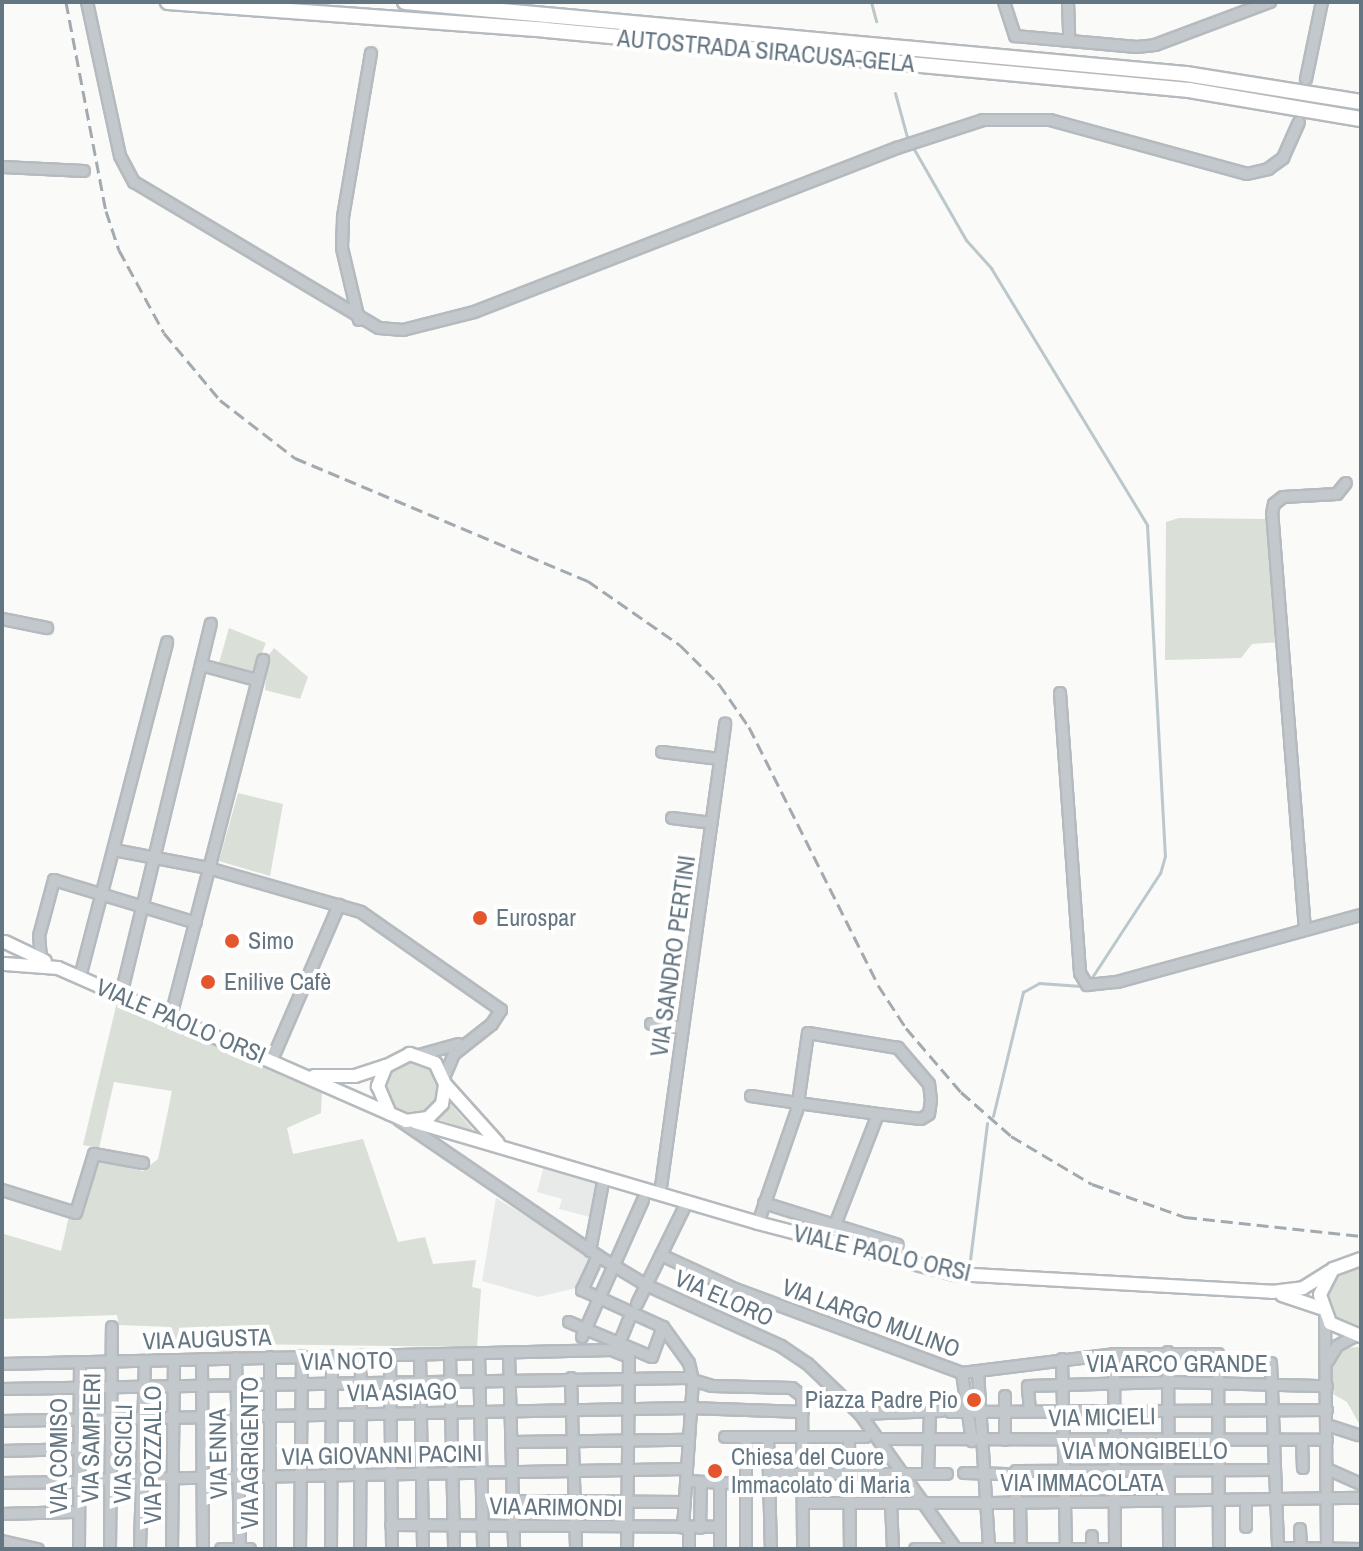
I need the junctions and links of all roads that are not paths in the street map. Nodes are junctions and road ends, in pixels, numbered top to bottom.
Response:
1 (87, 2) edge
2 (168, 2) edge
3 (405, 2) edge
4 (1004, 2) edge
5 (1068, 2) edge
6 (1270, 2) edge
7 (1306, 2) edge
8 (1320, 6) edge
9 (1069, 39) junction
10 (371, 53) dead end
11 (1306, 79) dead end
12 (1361, 102) edge
13 (1361, 119) edge
14 (1299, 122) dead end
15 (2, 167) edge
16 (84, 171) dead end
17 (359, 320) junction
18 (1346, 483) dead end
19 (2, 619) edge
20 (211, 624) dead end
21 (47, 628) dead end
22 (167, 642) dead end
23 (263, 660) dead end
24 (201, 665) junction
25 (257, 680) junction
26 (1060, 693) dead end
27 (725, 723) dead end
28 (662, 752) dead end
29 (720, 759) junction
30 (672, 818) dead end
31 (712, 823) junction
32 (114, 850) junction
33 (154, 858) junction
34 (208, 868) junction
35 (101, 894) junction
36 (339, 905) junction
37 (142, 908) junction
38 (1361, 915) edge
39 (196, 923) junction
40 (1305, 930) junction
41 (39, 936) junction
42 (4, 942) edge
43 (24, 950) junction
44 (41, 958) junction
45 (5, 964) edge
46 (58, 968) junction
47 (80, 977) junction
48 (121, 995) junction
49 (171, 1016) junction
50 (651, 1024) dead end
51 (683, 1028) junction
52 (472, 1038) junction
53 (419, 1055) junction
54 (272, 1060) junction
55 (386, 1066) junction
56 (304, 1074) junction
57 (445, 1081) junction
58 (751, 1096) dead end
59 (798, 1103) junction
60 (878, 1114) junction
61 (394, 1116) junction
62 (423, 1122) junction
63 (424, 1140) junction
64 (503, 1148) junction
65 (143, 1163) dead end
66 (604, 1177) junction
67 (2, 1190) edge
68 (651, 1197) junction
69 (687, 1202) junction
70 (764, 1203) junction
71 (758, 1223) junction
72 (835, 1225) junction
73 (898, 1245) dead end
74 (594, 1254) junction
75 (661, 1255) junction
76 (1361, 1259) edge
77 (615, 1266) junction
78 (1329, 1272) junction
79 (646, 1285) junction
80 (1272, 1292) junction
81 (599, 1300) junction
82 (634, 1309) junction
83 (1323, 1312) junction
84 (569, 1322) dead end
85 (112, 1327) dead end
86 (663, 1327) junction
87 (584, 1333) junction
88 (1358, 1336) edge
89 (619, 1344) junction
90 (1168, 1352) junction
91 (479, 1353) junction
92 (509, 1353) junction
93 (1114, 1354) junction
94 (361, 1355) junction
95 (390, 1355) junction
96 (420, 1355) junction
97 (450, 1355) junction
98 (302, 1356) junction
99 (332, 1356) junction
100 (270, 1357) junction
101 (236, 1358) junction
102 (202, 1359) junction
103 (1062, 1359) junction
104 (112, 1361) junction
105 (145, 1361) junction
106 (174, 1361) junction
107 (80, 1362) junction
108 (1271, 1363) dead end
109 (1327, 1363) junction
110 (2, 1364) edge
111 (978, 1372) junction
112 (962, 1373) junction
113 (571, 1378) junction
114 (480, 1379) junction
115 (511, 1379) junction
116 (630, 1379) junction
117 (391, 1380) junction
118 (422, 1380) junction
119 (452, 1380) junction
120 (332, 1381) junction
121 (361, 1381) junction
122 (693, 1381) junction
123 (302, 1382) junction
124 (1169, 1382) junction
125 (1217, 1382) junction
126 (271, 1383) junction
127 (1114, 1383) junction
128 (1063, 1384) junction
129 (1272, 1384) junction
130 (203, 1385) junction
131 (237, 1385) junction
132 (111, 1386) junction
133 (174, 1386) junction
134 (1327, 1386) junction
135 (144, 1387) junction
136 (79, 1388) junction
137 (2, 1389) edge
138 (1005, 1396) dead end
139 (690, 1408) junction
140 (629, 1409) junction
141 (1169, 1409) junction
142 (1217, 1409) junction
143 (572, 1410) junction
144 (1114, 1410) junction
145 (1327, 1410) junction
146 (453, 1411) junction
147 (482, 1411) junction
148 (968, 1411) junction
149 (1005, 1411) junction
150 (1030, 1411) junction
151 (1063, 1411) junction
152 (1272, 1411) junction
153 (423, 1412) junction
154 (511, 1412) junction
155 (803, 1412) junction
156 (940, 1412) junction
157 (982, 1412) junction
158 (332, 1413) junction
159 (361, 1413) junction
160 (390, 1413) junction
161 (860, 1414) junction
162 (302, 1415) junction
163 (238, 1416) junction
164 (270, 1416) junction
165 (203, 1417) junction
166 (173, 1418) junction
167 (78, 1419) junction
168 (111, 1419) junction
169 (143, 1419) junction
170 (2, 1421) edge
171 (1327, 1425) junction
172 (1358, 1435) dead end
173 (1170, 1436) junction
174 (725, 1437) dead end
175 (802, 1437) junction
176 (849, 1437) junction
177 (1115, 1437) junction
178 (1217, 1437) junction
179 (768, 1438) junction
180 (872, 1438) junction
181 (1064, 1438) junction
182 (746, 1439) junction
183 (1273, 1439) junction
184 (629, 1440) junction
185 (689, 1440) junction
186 (929, 1440) junction
187 (1005, 1440) junction
188 (1302, 1440) junction
189 (1327, 1440) junction
190 (573, 1441) junction
191 (977, 1441) junction
192 (513, 1442) junction
193 (78, 1449) junction
194 (2, 1451) edge
195 (1303, 1468) dead end
196 (1327, 1469) junction
197 (1275, 1470) junction
198 (574, 1471) junction
199 (628, 1471) junction
200 (483, 1472) junction
201 (902, 1472) junction
202 (1066, 1472) junction
203 (1115, 1472) junction
204 (1170, 1472) junction
205 (1218, 1472) junction
206 (423, 1473) junction
207 (453, 1473) junction
208 (513, 1473) junction
209 (849, 1473) junction
210 (928, 1473) junction
211 (964, 1473) dead end
212 (985, 1473) junction
213 (769, 1474) junction
214 (802, 1474) junction
215 (947, 1474) dead end
216 (1013, 1474) junction
217 (331, 1475) junction
218 (361, 1475) junction
219 (391, 1475) junction
220 (686, 1475) junction
221 (301, 1476) junction
222 (237, 1477) junction
223 (271, 1477) junction
224 (173, 1478) junction
225 (203, 1478) junction
226 (110, 1479) junction
227 (143, 1479) junction
228 (77, 1481) junction
229 (701, 1482) junction
230 (2, 1483) edge
231 (720, 1483) junction
232 (745, 1484) junction
233 (1361, 1484) edge
234 (1361, 1498) edge
235 (1327, 1499) junction
236 (513, 1501) junction
237 (574, 1501) junction
238 (628, 1501) junction
239 (685, 1502) junction
240 (1115, 1502) junction
241 (1246, 1502) junction
242 (1275, 1502) junction
243 (803, 1503) junction
244 (850, 1503) junction
245 (891, 1503) junction
246 (1018, 1503) junction
247 (1065, 1503) junction
248 (1170, 1503) junction
249 (1218, 1503) junction
250 (924, 1504) junction
251 (73, 1512) dead end
252 (2, 1514) edge
253 (391, 1525) junction
254 (423, 1525) junction
255 (453, 1525) junction
256 (483, 1526) junction
257 (513, 1526) junction
258 (575, 1527) junction
259 (720, 1527) junction
260 (1246, 1527) dead end
261 (628, 1528) junction
262 (690, 1528) junction
263 (1300, 1529) dead end
264 (1092, 1536) dead end
265 (6, 1546) edge
266 (1219, 1548) edge
267 (1278, 1548) edge
268 (38, 1549) edge
269 (79, 1549) edge
270 (110, 1549) edge
271 (140, 1549) edge
272 (172, 1549) edge
273 (203, 1549) edge
274 (221, 1549) edge
275 (240, 1549) edge
276 (250, 1549) edge
277 (270, 1549) edge
278 (300, 1549) edge
279 (331, 1549) edge
280 (360, 1549) edge
281 (392, 1549) edge
282 (423, 1549) edge
283 (454, 1549) edge
284 (483, 1549) edge
285 (514, 1549) edge
286 (576, 1549) edge
287 (627, 1549) edge
288 (689, 1549) edge
289 (720, 1549) edge
290 (746, 1549) edge
291 (771, 1549) edge
292 (803, 1549) edge
293 (850, 1549) edge
294 (893, 1549) edge
295 (915, 1549) edge
296 (956, 1549) edge
297 (989, 1549) edge
298 (1021, 1549) edge
299 (1066, 1549) edge
300 (1092, 1549) edge
301 (1115, 1549) edge
302 (1169, 1549) edge
303 (1301, 1549) edge
304 (1327, 1549) edge
305 (1361, 1549) edge

1 - 17 street
2 - 13 highway, AUTOSTRADA SIRACUSA-GELA
3 - 12 highway, AUTOSTRADA SIRACUSA-GELA
4 - 9 street
5 - 9 street
6 - 9 street
7 - 8 street
8 - 11 street
10 - 17 street
14 - 17 street
15 - 16 street
18 - 40 street
19 - 21 street
20 - 24 street
22 - 32 street
23 - 25 street
24 - 25 street
24 - 33 street
25 - 34 street
26 - 40 street
27 - 29 street, VIA SANDRO PERTINI
28 - 29 street
29 - 31 street, VIA SANDRO PERTINI
30 - 31 street
31 - 51 street, VIA SANDRO PERTINI
32 - 33 street
32 - 35 street
33 - 34 street
33 - 37 street
34 - 36 street
34 - 39 street
35 - 37 street
35 - 41 street
35 - 47 street
36 - 52 street
36 - 54 street
37 - 39 street
37 - 48 street
38 - 40 street
39 - 49 street
41 - 43 street
41 - 44 street
42 - 43 main road
42 - 45 main road
43 - 44 main road
44 - 46 main road
45 - 46 main road
46 - 47 main road, VIALE PAOLO ORSI
47 - 48 main road, VIALE PAOLO ORSI
48 - 49 main road, VIALE PAOLO ORSI
49 - 54 main road, VIALE PAOLO ORSI
50 - 51 street
51 - 68 street, VIA SANDRO PERTINI
52 - 53 street
52 - 57 street
53 - 55 main road
53 - 57 main road
54 - 56 main road, VIALE PAOLO ORSI
55 - 56 main road
55 - 61 main road
56 - 61 main road, VIALE PAOLO ORSI
57 - 62 main road
57 - 64 main road
58 - 59 street
59 - 60 street
59 - 60 street
59 - 70 street
60 - 72 street
61 - 62 main road
61 - 63 street, VIA ELORO
62 - 63 street
62 - 64 main road, VIALE PAOLO ORSI
63 - 74 street, VIA ELORO
64 - 66 main road, VIALE PAOLO ORSI
65 - 67 street
66 - 68 main road, VIALE PAOLO ORSI
66 - 74 street
68 - 69 main road, VIALE PAOLO ORSI
68 - 77 street, VIA SANDRO PERTINI
69 - 71 main road, VIALE PAOLO ORSI
69 - 75 street
70 - 71 street
70 - 72 street
71 - 80 main road, VIALE PAOLO ORSI
72 - 73 street
74 - 77 street, VIA ELORO
74 - 81 street
75 - 79 street
75 - 112 street, VIA LARGO MULINO
76 - 78 main road
77 - 79 street, VIA ELORO
77 - 81 street, VIA SANDRO PERTINI
78 - 80 main road
78 - 83 main road
79 - 82 street
79 - 161 street, VIA ELORO
80 - 83 main road
81 - 82 street
81 - 87 street, VIA SANDRO PERTINI
82 - 86 street
82 - 89 street
83 - 88 main road
83 - 109 street
84 - 87 street
85 - 104 street, VIA SAMPIERI
86 - 89 street
86 - 122 street
87 - 89 street
88 - 109 street
90 - 93 street, VIA LARGO MULINO
90 - 124 street
90 - 125 street, VIA LARGO MULINO
91 - 92 street, VIA AUGUSTA
91 - 97 street, VIA AUGUSTA
91 - 114 street
92 - 115 street
92 - 116 street, VIA AUGUSTA
93 - 103 street, VIA LARGO MULINO
93 - 127 street
94 - 95 street, VIA AUGUSTA
94 - 99 street, VIA AUGUSTA
94 - 121 street
95 - 96 street, VIA AUGUSTA
95 - 117 street
96 - 97 street, VIA AUGUSTA
96 - 118 street
97 - 119 street
98 - 99 street, VIA AUGUSTA
98 - 100 street, VIA AUGUSTA
98 - 123 street
99 - 120 street
100 - 101 street, VIA AUGUSTA
100 - 126 street, VIA AGRIGENTO
101 - 102 street, VIA AUGUSTA
101 - 131 street, VIA ENNA
102 - 106 street, VIA AUGUSTA
102 - 130 street
103 - 111 street, VIA LARGO MULINO
103 - 128 street
104 - 105 street, VIA AUGUSTA
104 - 107 street, VIA AUGUSTA
104 - 132 street, VIA SAMPIERI
105 - 106 street, VIA AUGUSTA
105 - 135 street, VIA SCICLI
106 - 133 street, VIA POZZALLO
107 - 110 street, VIA AUGUSTA
107 - 136 street, VIA COMISO
108 - 129 street
109 - 134 street
111 - 112 street, VIA LARGO MULINO
111 - 157 street
112 - 148 street
113 - 115 street, VIA NOTO
113 - 116 street, VIA NOTO
113 - 143 street
114 - 115 street, VIA NOTO
114 - 119 street, VIA NOTO
114 - 147 street
115 - 154 street
116 - 122 street, VIA NOTO
116 - 140 street
117 - 118 street, VIA NOTO
117 - 121 street, VIA NOTO
117 - 160 street
118 - 119 street, VIA NOTO
118 - 153 street
119 - 146 street
120 - 121 street, VIA NOTO
120 - 123 street, VIA NOTO
120 - 158 street
121 - 159 street
122 - 139 street
122 - 155 street, VIA NOTO
123 - 126 street, VIA NOTO
123 - 162 street
124 - 125 street, VIA ARCO GRANDE
124 - 127 street, VIA ARCO GRANDE
124 - 141 street
125 - 129 street, VIA ARCO GRANDE
125 - 142 street
126 - 131 street, VIA NOTO
126 - 164 street, VIA AGRIGENTO
127 - 128 street, VIA ARCO GRANDE
127 - 144 street
128 - 150 street, VIA ARCO GRANDE
128 - 151 street
129 - 134 street, VIA ARCO GRANDE
129 - 152 street
130 - 131 street, VIA NOTO
130 - 133 street, VIA NOTO
130 - 165 street
131 - 163 street, VIA ENNA
132 - 135 street, VIA NOTO
132 - 136 street, VIA NOTO
132 - 168 street, VIA SAMPIERI
133 - 135 street, VIA NOTO
133 - 166 street, VIA POZZALLO
134 - 145 street
135 - 169 street, VIA SCICLI
136 - 137 street, VIA NOTO
136 - 167 street, VIA COMISO
138 - 149 street
139 - 140 street, VIA ASIAGO
139 - 155 street, VIA ASIAGO
139 - 185 street
140 - 143 street, VIA ASIAGO
140 - 184 street
141 - 142 street
141 - 144 street
141 - 173 street
142 - 152 street
142 - 178 street
143 - 154 street, VIA ASIAGO
143 - 190 street
144 - 151 street
144 - 177 street
145 - 152 street
145 - 171 street
146 - 147 street, VIA ASIAGO
146 - 153 street, VIA ASIAGO
146 - 207 street
147 - 154 street, VIA ASIAGO
147 - 200 street
148 - 156 street
148 - 157 street
148 - 191 street
149 - 150 street
149 - 157 street
149 - 187 street
150 - 151 street
151 - 181 street
152 - 183 street
153 - 160 street, VIA ASIAGO
153 - 206 street
154 - 192 street
155 - 175 street
156 - 161 street
156 - 186 street
157 - 191 street
158 - 159 street, VIA ASIAGO
158 - 162 street, VIA ASIAGO
158 - 217 street
159 - 160 street, VIA ASIAGO
159 - 218 street
160 - 219 street
161 - 180 street, VIA ELORO
162 - 164 street, VIA ASIAGO
162 - 221 street
163 - 164 street, VIA ASIAGO
163 - 165 street, VIA ASIAGO
163 - 222 street, VIA ENNA
164 - 223 street, VIA AGRIGENTO
165 - 166 street, VIA ASIAGO
165 - 225 street
166 - 169 street, VIA ASIAGO
166 - 224 street, VIA POZZALLO
167 - 168 street, VIA ASIAGO
167 - 170 street, VIA ASIAGO
167 - 193 street, VIA COMISO
168 - 169 street, VIA ASIAGO
168 - 226 street, VIA SAMPIERI
169 - 227 street, VIA SCICLI
171 - 172 street
171 - 189 street
173 - 177 street, VIA MICIELI
173 - 178 street, VIA MICIELI
173 - 204 street
174 - 182 street, VIA MICIELI
175 - 176 street, VIA MICIELI
175 - 179 street, VIA MICIELI
175 - 214 street
176 - 180 street, VIA MICIELI
176 - 209 street
177 - 181 street, VIA MICIELI
177 - 203 street
178 - 183 street, VIA MICIELI
178 - 205 street
179 - 182 street, VIA MICIELI
179 - 213 street
180 - 186 street, VIA MICIELI
180 - 201 street, VIA ELORO
181 - 187 street, VIA MICIELI
181 - 202 street
182 - 232 street
183 - 188 street, VIA MICIELI
183 - 197 street
184 - 185 street
184 - 190 street
184 - 199 street
185 - 220 street
186 - 191 street, VIA MICIELI
186 - 210 street
187 - 191 street, VIA MICIELI
188 - 189 street, VIA MICIELI
188 - 195 street
189 - 196 street
190 - 192 street
190 - 198 street
191 - 212 street
192 - 208 street
193 - 194 street
193 - 228 street, VIA COMISO
196 - 233 street
196 - 235 street
197 - 205 street, VIA MONGIBELLO
197 - 242 street
198 - 199 street, VIA GIOVANNI PACINI
198 - 208 street, VIA GIOVANNI PACINI
198 - 237 street
199 - 220 street, VIA GIOVANNI PACINI
199 - 238 street
200 - 207 street, VIA GIOVANNI PACINI
200 - 208 street, VIA GIOVANNI PACINI
200 - 256 street
201 - 209 street
201 - 210 street
201 - 250 street, VIA ELORO
202 - 203 street, VIA MONGIBELLO
202 - 216 street, VIA MONGIBELLO
202 - 247 street
203 - 204 street, VIA MONGIBELLO
203 - 240 street
204 - 205 street, VIA MONGIBELLO
204 - 248 street
205 - 249 street
206 - 207 street, VIA GIOVANNI PACINI
206 - 219 street, VIA GIOVANNI PACINI
206 - 254 street
207 - 255 street
208 - 236 street
209 - 214 street
209 - 244 street
210 - 215 street
211 - 212 street, VIA MONGIBELLO
212 - 216 street, VIA MONGIBELLO
212 - 297 street
213 - 214 street
213 - 291 street
214 - 243 street
216 - 246 street
217 - 218 street, VIA GIOVANNI PACINI
217 - 221 street, VIA GIOVANNI PACINI
217 - 279 street
218 - 219 street, VIA GIOVANNI PACINI
218 - 280 street
219 - 253 street
220 - 229 street, VIA GIOVANNI PACINI
220 - 239 street
221 - 223 street, VIA GIOVANNI PACINI
221 - 278 street
222 - 223 street, VIA GIOVANNI PACINI
222 - 225 street, VIA GIOVANNI PACINI
222 - 275 street, VIA ENNA
223 - 277 street, VIA AGRIGENTO
224 - 225 street, VIA GIOVANNI PACINI
224 - 227 street, VIA GIOVANNI PACINI
224 - 272 street, VIA POZZALLO
225 - 273 street
226 - 227 street, VIA GIOVANNI PACINI
226 - 228 street, VIA GIOVANNI PACINI
226 - 270 street, VIA SAMPIERI
227 - 271 street, VIA SCICLI
228 - 230 street, VIA GIOVANNI PACINI
228 - 269 street, VIA COMISO
229 - 231 street, VIA GIOVANNI PACINI
229 - 262 street
231 - 232 street, VIA GIOVANNI PACINI
231 - 259 street
232 - 290 street
234 - 235 street, VIA IMMACOLATA
235 - 242 street, VIA IMMACOLATA
235 - 304 street
236 - 237 street
236 - 257 street
237 - 238 street
237 - 258 street
238 - 239 street
238 - 261 street
239 - 262 street
240 - 247 street, VIA IMMACOLATA
240 - 248 street, VIA IMMACOLATA
240 - 301 street
241 - 242 street, VIA IMMACOLATA
241 - 249 street, VIA IMMACOLATA
241 - 260 street
242 - 267 street
243 - 244 street, VIA IMMACOLATA
243 - 292 street
244 - 245 street, VIA IMMACOLATA
244 - 293 street
245 - 250 street, VIA IMMACOLATA
245 - 294 street
246 - 247 street, VIA IMMACOLATA
246 - 250 street, VIA IMMACOLATA
246 - 298 street
247 - 299 street
248 - 249 street, VIA IMMACOLATA
248 - 302 street
249 - 266 street
250 - 296 street, VIA ELORO
251 - 252 street
253 - 254 street, VIA ARIMONDI
253 - 281 street
254 - 255 street, VIA ARIMONDI
254 - 282 street
255 - 256 street, VIA ARIMONDI
255 - 283 street
256 - 257 street, VIA ARIMONDI
256 - 284 street
257 - 258 street, VIA ARIMONDI
257 - 285 street
258 - 261 street, VIA ARIMONDI
258 - 286 street
259 - 262 street, VIA ARIMONDI
259 - 289 street
261 - 262 street, VIA ARIMONDI
261 - 287 street
262 - 288 street
263 - 303 street
264 - 300 street
265 - 268 street
267 - 303 street
274 - 275 street
275 - 276 street
295 - 296 street
296 - 297 street
297 - 298 street
298 - 299 street
299 - 300 street
300 - 301 street
303 - 304 street
304 - 305 street

